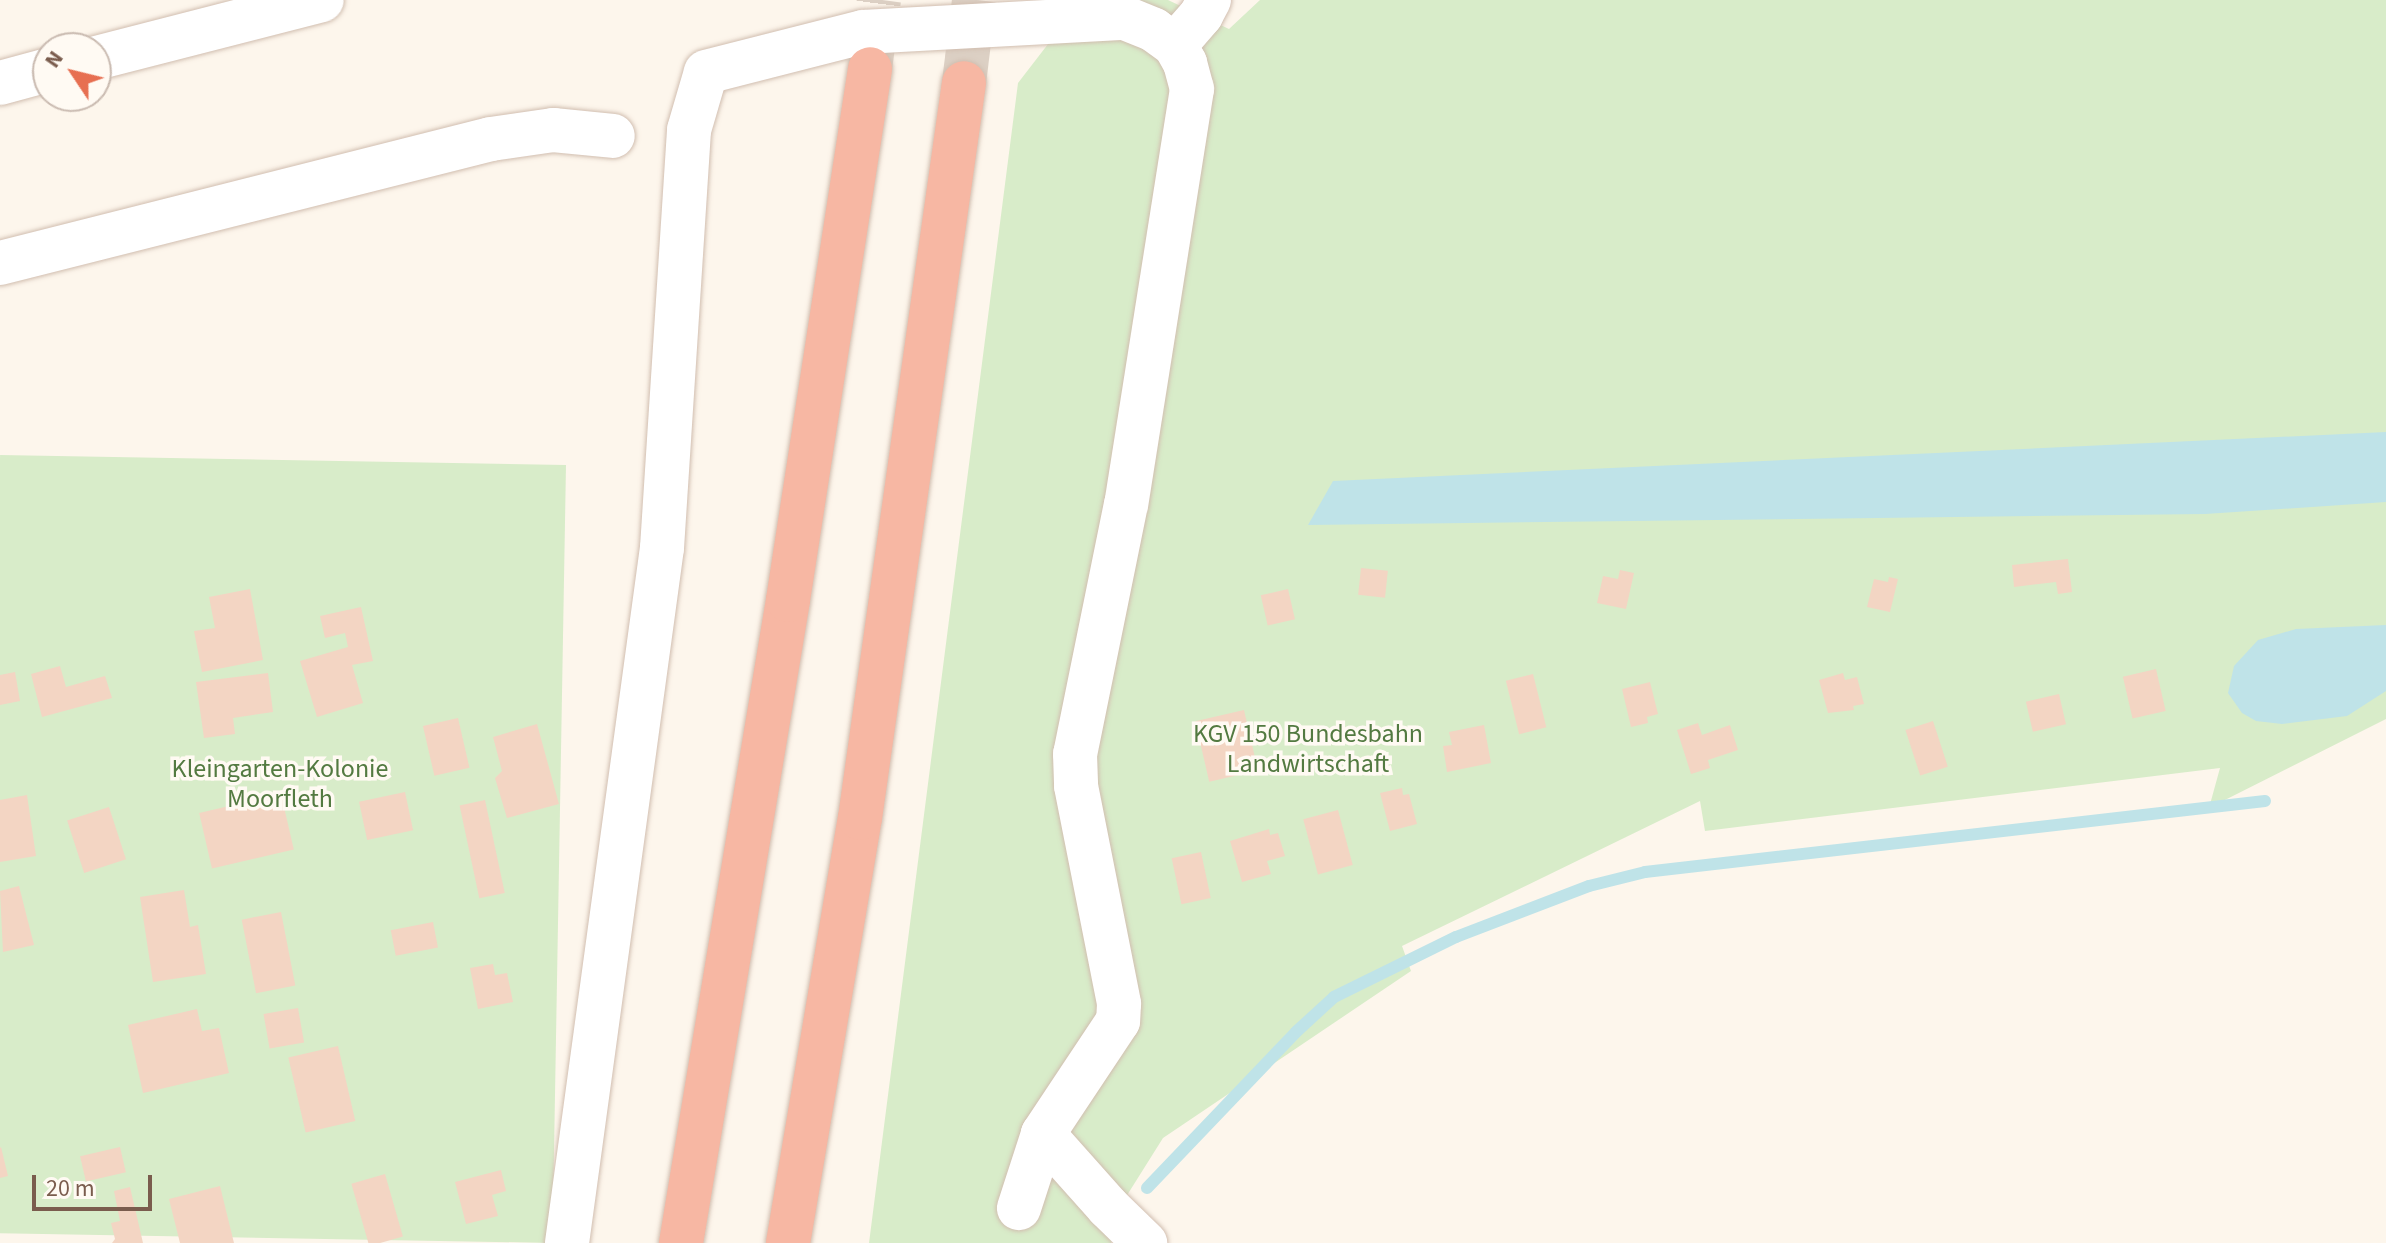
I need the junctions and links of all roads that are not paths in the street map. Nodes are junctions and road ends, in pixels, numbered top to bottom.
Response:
1 (322, 0) edge
2 (1209, 0) edge
3 (1175, 45) junction
4 (112, 54) edge
5 (870, 69) tunnel mouth
6 (32, 74) edge
7 (0, 83) edge
8 (964, 83) tunnel mouth
9 (613, 136) dead end
10 (0, 263) edge
11 (1043, 1134) junction
12 (1019, 1208) dead end
13 (567, 1243) edge
14 (681, 1243) edge
15 (788, 1243) edge
16 (1145, 1243) edge

1 - 4 lane
2 - 3 lane
3 - 11 lane
3 - 13 lane
5 - 14 highway
6 - 7 lane
8 - 15 highway
9 - 10 lane
11 - 12 lane
11 - 16 lane

